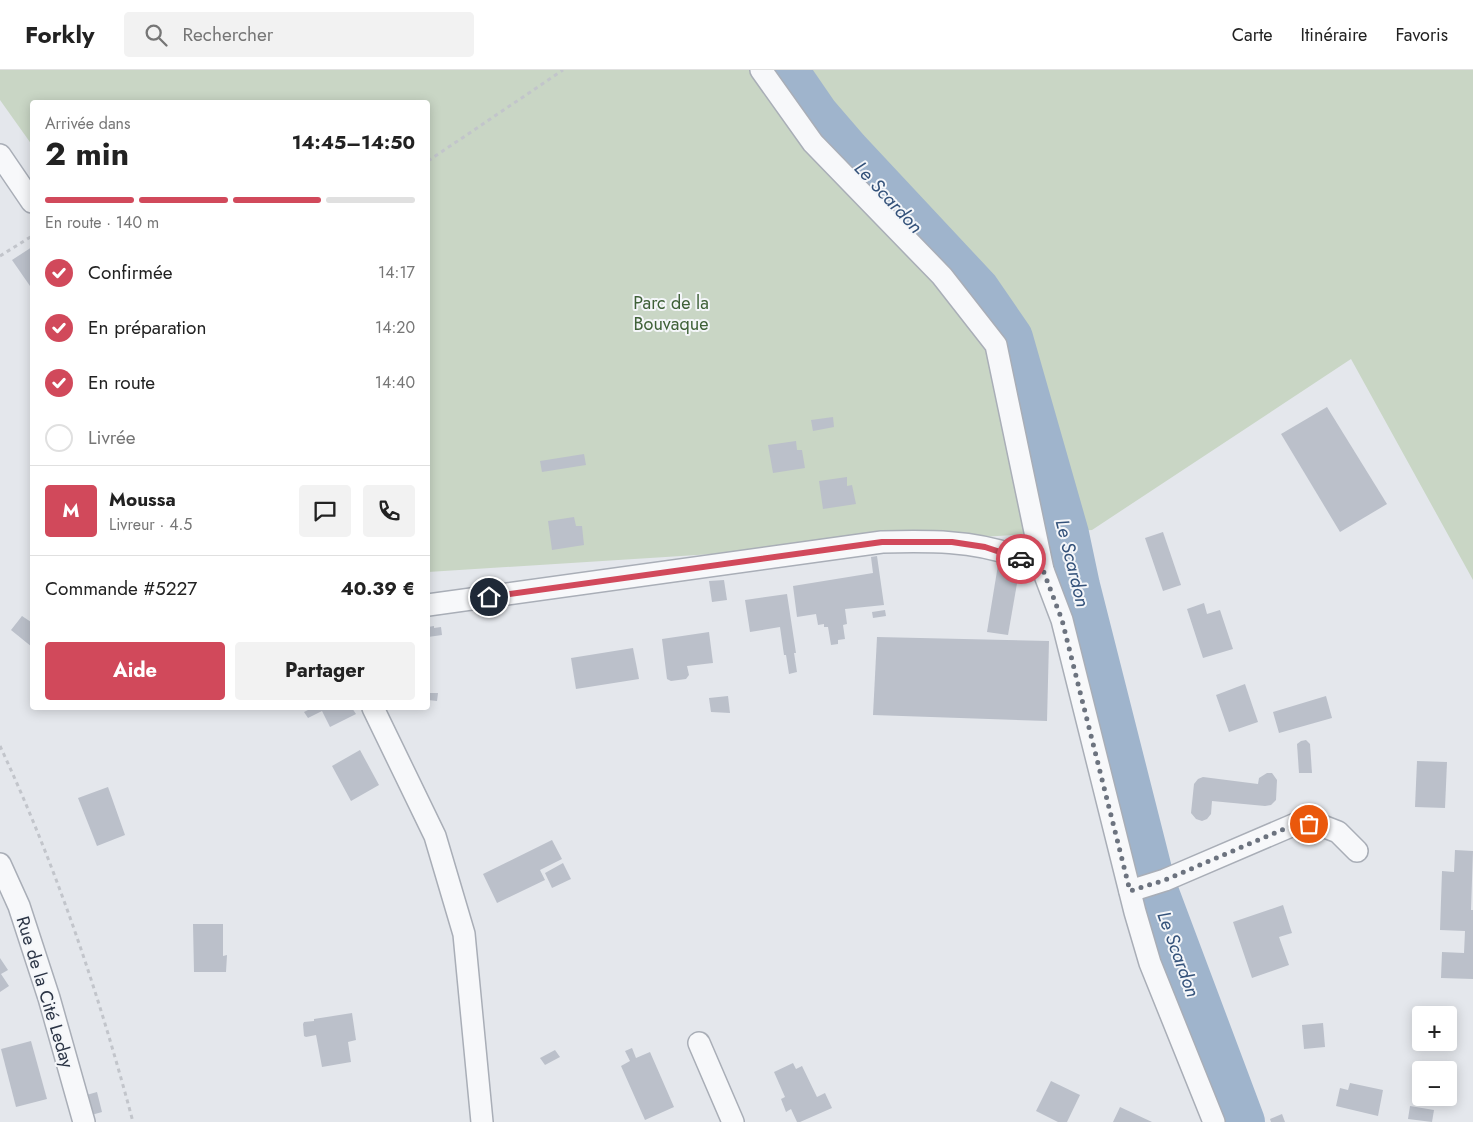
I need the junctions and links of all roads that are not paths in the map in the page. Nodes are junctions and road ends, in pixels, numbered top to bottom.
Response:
1 (761, 70) edge
2 (0, 154) edge
3 (30, 199) edge
4 (1043, 570) junction
5 (430, 605) edge
6 (374, 710) edge
7 (1357, 851) dead end
8 (0, 864) edge
9 (1147, 885) junction
10 (699, 1042) dead end
11 (84, 1122) edge
12 (482, 1122) edge
13 (733, 1122) edge
14 (1214, 1122) edge

1 - 4 street
2 - 3 street
4 - 5 street
4 - 9 street
6 - 12 street
7 - 9 street
8 - 11 street, Rue de la Cité Leday
9 - 14 street
10 - 13 street

